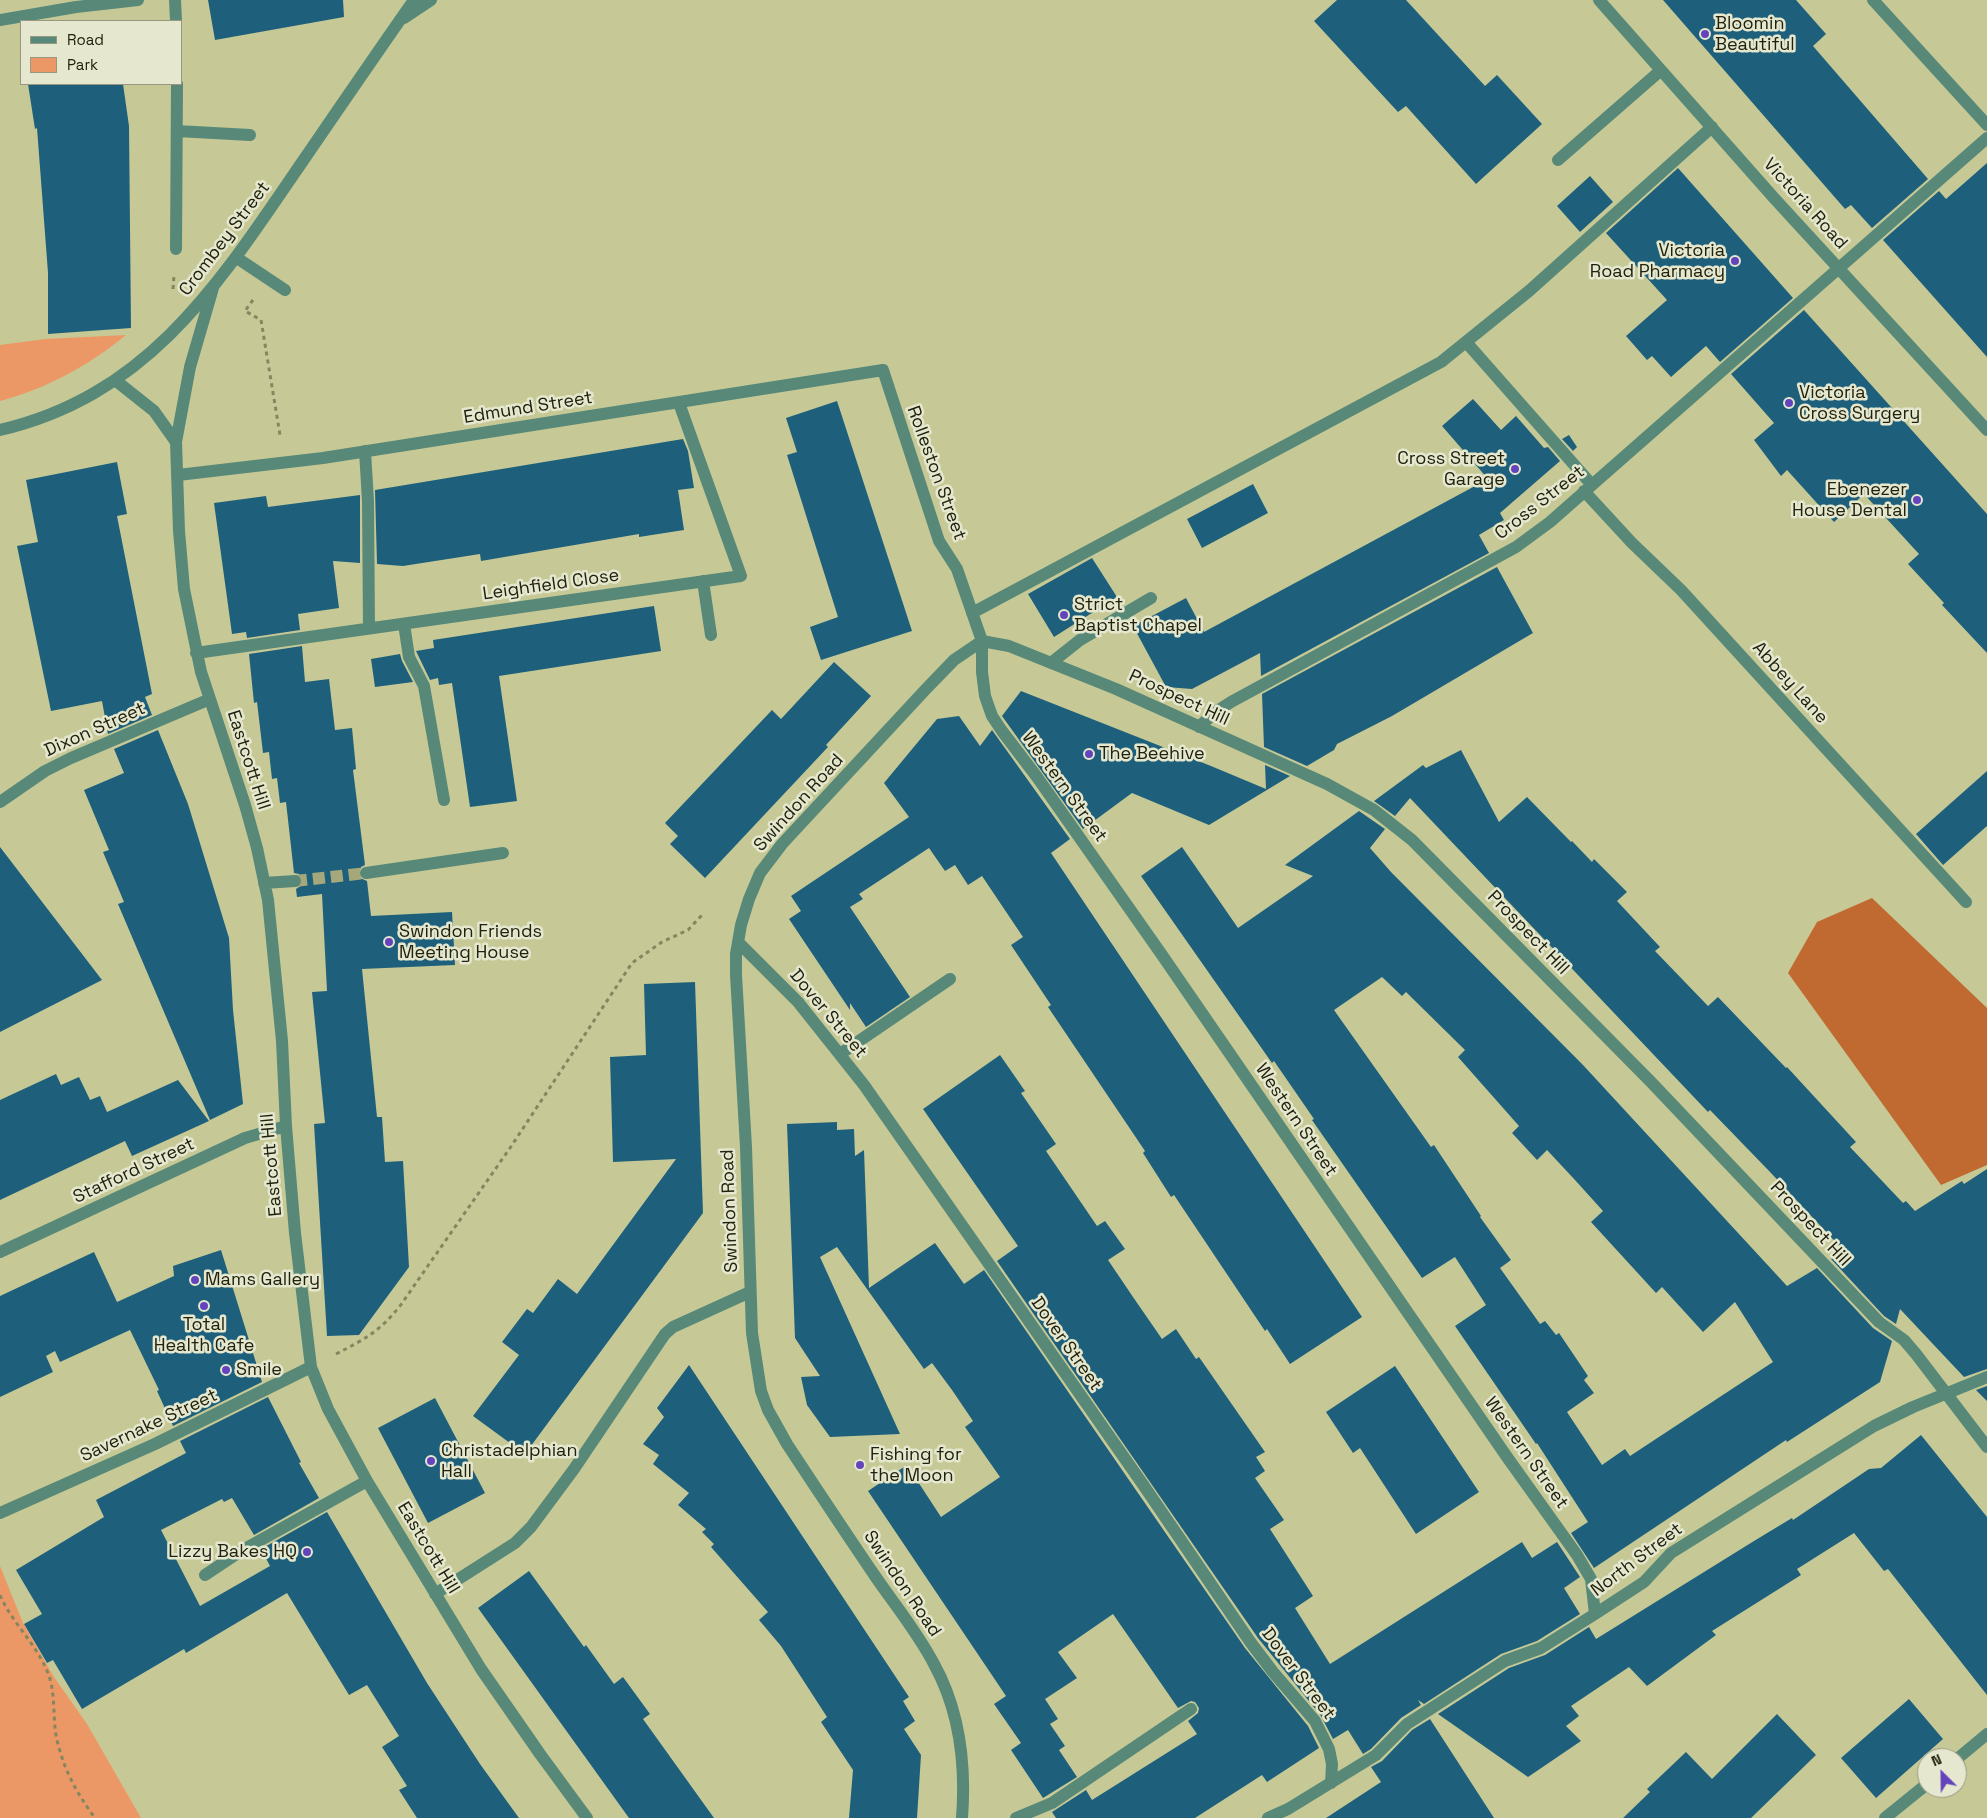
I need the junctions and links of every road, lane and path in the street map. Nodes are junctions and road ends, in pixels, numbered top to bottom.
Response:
1 (138, 0) edge
2 (175, 0) edge
3 (414, 0) edge
4 (431, 0) edge
5 (1599, 0) edge
6 (1873, 0) edge
7 (0, 20) edge
8 (176, 20) edge
9 (398, 22) junction
10 (1660, 71) junction
11 (177, 85) edge
12 (1987, 125) edge
13 (1712, 127) junction
14 (178, 131) junction
15 (250, 135) dead end
16 (1987, 138) edge
17 (1558, 160) dead end
18 (176, 249) dead end
19 (237, 258) junction
20 (1839, 268) junction
21 (213, 288) junction
22 (285, 290) dead end
23 (263, 330) dead end
24 (1466, 342) junction
25 (882, 370) joint
26 (115, 380) junction
27 (679, 403) junction
28 (0, 430) edge
29 (1987, 430) edge
30 (176, 442) junction
31 (364, 451) junction
32 (284, 463) junction
33 (178, 475) junction
34 (1588, 488) junction
35 (703, 582) junction
36 (1151, 598) dead end
37 (972, 613) junction
38 (404, 624) junction
39 (369, 628) junction
40 (711, 635) dead end
41 (982, 641) junction
42 (196, 653) junction
43 (1051, 663) junction
44 (210, 699) junction
45 (1199, 727) junction
46 (444, 800) dead end
47 (0, 802) edge
48 (503, 854) dead end
49 (366, 874) tunnel mouth
50 (296, 881) tunnel mouth
51 (264, 883) junction
52 (1966, 902) dead end
53 (702, 915) dead end
54 (738, 942) junction
55 (950, 979) dead end
56 (840, 1054) junction
57 (286, 1126) junction
58 (0, 1252) edge
59 (750, 1292) junction
60 (311, 1367) junction
61 (1987, 1377) edge
62 (1946, 1395) junction
63 (1987, 1447) edge
64 (367, 1481) junction
65 (0, 1513) edge
66 (205, 1576) dead end
67 (435, 1594) junction
68 (0, 1595) edge
69 (1595, 1614) junction
70 (1191, 1709) dead end
71 (1987, 1734) edge
72 (1967, 1751) edge
73 (1331, 1783) junction
74 (1917, 1792) edge
75 (95, 1818) edge
76 (587, 1818) edge
77 (962, 1818) edge
78 (1016, 1818) edge
79 (1268, 1818) edge
80 (1885, 1818) edge

1 - 7 street
2 - 8 street
3 - 9 street, Crombey Street
4 - 9 street, Crombey Street
5 - 10 street, Victoria Road
6 - 12 street
9 - 19 street, Crombey Street
10 - 13 street, Victoria Road
10 - 17 street
11 - 14 street
13 - 20 street, Victoria Road
13 - 24 street
14 - 15 street
14 - 18 street
16 - 20 street, Cross Street
19 - 21 street, Crombey Street
19 - 22 street
20 - 29 street, Victoria Road
20 - 34 street, Cross Street
21 - 26 street, Crombey Street
21 - 30 street, Eastcott Hill
23 - 32 path
24 - 34 street, Abbey Lane
24 - 37 street
25 - 27 street, Edmund Street
25 - 37 street, Rolleston Street
26 - 28 street, Crombey Street
26 - 30 street
27 - 31 street, Edmund Street
27 - 35 street, Leighfield Close
30 - 33 street, Eastcott Hill
31 - 32 street, Edmund Street
31 - 39 street
32 - 33 street, Edmund Street
33 - 42 street, Eastcott Hill
34 - 45 street, Cross Street
34 - 52 street, Abbey Lane
35 - 38 street, Leighfield Close
35 - 40 street
36 - 43 street
37 - 41 street, Rolleston Street
38 - 39 street, Leighfield Close
38 - 46 street
39 - 42 street, Leighfield Close
41 - 43 street, Prospect Hill
41 - 54 street, Swindon Road
41 - 69 street, Western Street
42 - 44 street, Eastcott Hill
43 - 45 street, Prospect Hill
44 - 47 street, Dixon Street
44 - 51 street, Eastcott Hill
45 - 62 street, Prospect Hill
48 - 49 street
50 - 51 street
51 - 57 street, Eastcott Hill
53 - 60 path
54 - 56 street, Dover Street
54 - 59 street, Swindon Road
55 - 56 street
56 - 73 street, Dover Street
57 - 58 street, Stafford Street
57 - 60 street, Eastcott Hill
59 - 67 street
59 - 77 street, Swindon Road
60 - 64 street, Eastcott Hill
60 - 65 street, Savernake Street
61 - 62 street, North Street
62 - 63 street, Prospect Hill
62 - 69 street, North Street
64 - 66 street
64 - 67 street, Eastcott Hill
67 - 76 street, Eastcott Hill
68 - 75 path
69 - 73 street, North Street
70 - 78 street
71 - 72 street
73 - 79 street, North Street
74 - 80 street

